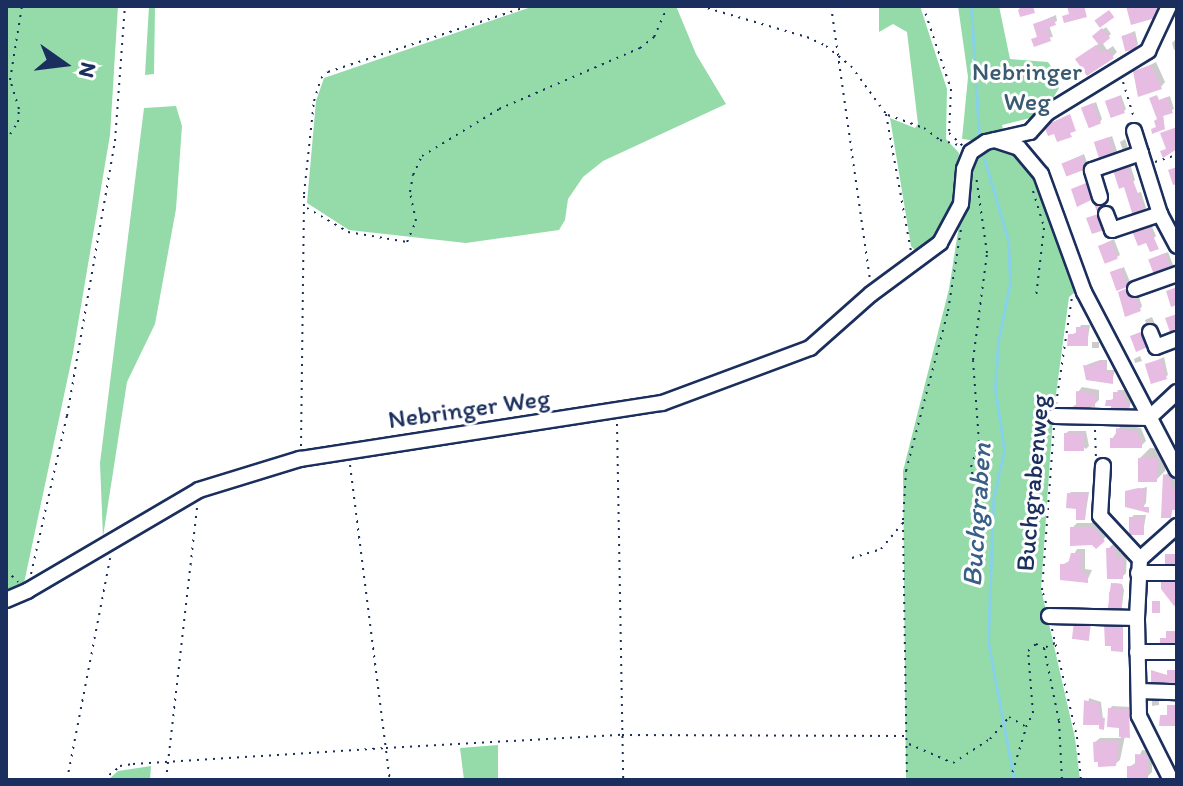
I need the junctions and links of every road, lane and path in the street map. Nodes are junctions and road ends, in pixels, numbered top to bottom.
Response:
1 (22, 6) edge
2 (125, 6) edge
3 (529, 6) edge
4 (668, 6) edge
5 (700, 6) edge
6 (831, 6) edge
7 (923, 6) edge
8 (1169, 6) edge
9 (840, 55) junction
10 (1118, 70) junction
11 (886, 114) junction
12 (1134, 131) joint
13 (995, 140) junction
14 (6, 141) edge
15 (1177, 155) edge
16 (1143, 159) junction
17 (976, 173) dead end
18 (1032, 184) dead end
19 (1100, 197) dead end
20 (961, 204) junction
21 (305, 207) junction
22 (1106, 214) dead end
23 (1160, 214) junction
24 (1177, 246) edge
25 (918, 262) junction
26 (1177, 274) edge
27 (1135, 289) dead end
28 (1084, 292) junction
29 (871, 294) junction
30 (1036, 297) dead end
31 (1150, 332) dead end
32 (1177, 339) edge
33 (1177, 392) edge
34 (6, 393) edge
35 (12, 398) dead end
36 (617, 411) junction
37 (1055, 416) junction
38 (1095, 417) junction
39 (1149, 418) junction
40 (348, 452) junction
41 (300, 459) junction
42 (1103, 466) joint
43 (1177, 470) edge
44 (974, 482) dead end
45 (199, 490) junction
46 (903, 520) junction
47 (1177, 526) edge
48 (113, 541) junction
49 (852, 558) dead end
50 (1139, 566) junction
51 (6, 570) edge
52 (1177, 573) edge
53 (27, 591) junction
54 (6, 600) edge
55 (1049, 616) junction
56 (1137, 618) junction
57 (1056, 643) junction
58 (1044, 648) junction
59 (1137, 652) junction
60 (1177, 652) edge
61 (1139, 691) junction
62 (1177, 692) edge
63 (1026, 727) junction
64 (622, 735) junction
65 (908, 736) junction
66 (909, 744) junction
67 (386, 748) junction
68 (167, 764) junction
69 (67, 780) edge
70 (103, 780) edge
71 (166, 780) edge
72 (390, 780) edge
73 (623, 780) edge
74 (907, 780) edge
75 (1010, 780) edge
76 (1062, 780) edge
77 (1081, 780) edge
78 (1171, 780) edge

1 - 14 path
2 - 53 path
3 - 21 path
4 - 21 path
5 - 9 path
6 - 9 path
7 - 11 path
8 - 10 street
9 - 11 path
9 - 29 path
10 - 12 path
10 - 13 street
11 - 25 path
12 - 16 street
13 - 20 street, Nebringer Weg
13 - 28 street
15 - 16 path
16 - 19 street
16 - 23 street
17 - 44 path
18 - 30 path
20 - 25 street, Nebringer Weg
20 - 46 path
21 - 41 path
22 - 23 street
23 - 24 street
25 - 29 street, Nebringer Weg
26 - 27 street
28 - 37 path, Buchgrabenweg
28 - 39 street
29 - 36 street, Nebringer Weg
31 - 32 street
33 - 39 street
34 - 35 path
36 - 40 street, Nebringer Weg
36 - 64 path
37 - 38 street
37 - 55 path, Buchgrabenweg
38 - 39 street
38 - 42 path
39 - 43 street
40 - 41 street, Nebringer Weg
40 - 67 path
41 - 45 street, Nebringer Weg
42 - 50 street
45 - 48 street, Nebringer Weg
45 - 68 path
46 - 49 path
46 - 65 path
47 - 50 street
48 - 53 street, Nebringer Weg
48 - 69 path
50 - 52 street
50 - 56 street
51 - 53 path
53 - 54 street, Nebringer Weg
55 - 56 street
55 - 57 path, Buchgrabenweg
56 - 59 street
57 - 58 path
57 - 77 path, Buchgrabenweg
58 - 63 path
58 - 76 path
59 - 60 street
59 - 61 street
61 - 62 street
61 - 78 street
63 - 66 path
63 - 75 path
64 - 65 path
64 - 67 path
64 - 73 path
65 - 66 path
66 - 74 path
67 - 68 path
67 - 72 path
68 - 70 path
68 - 71 path

